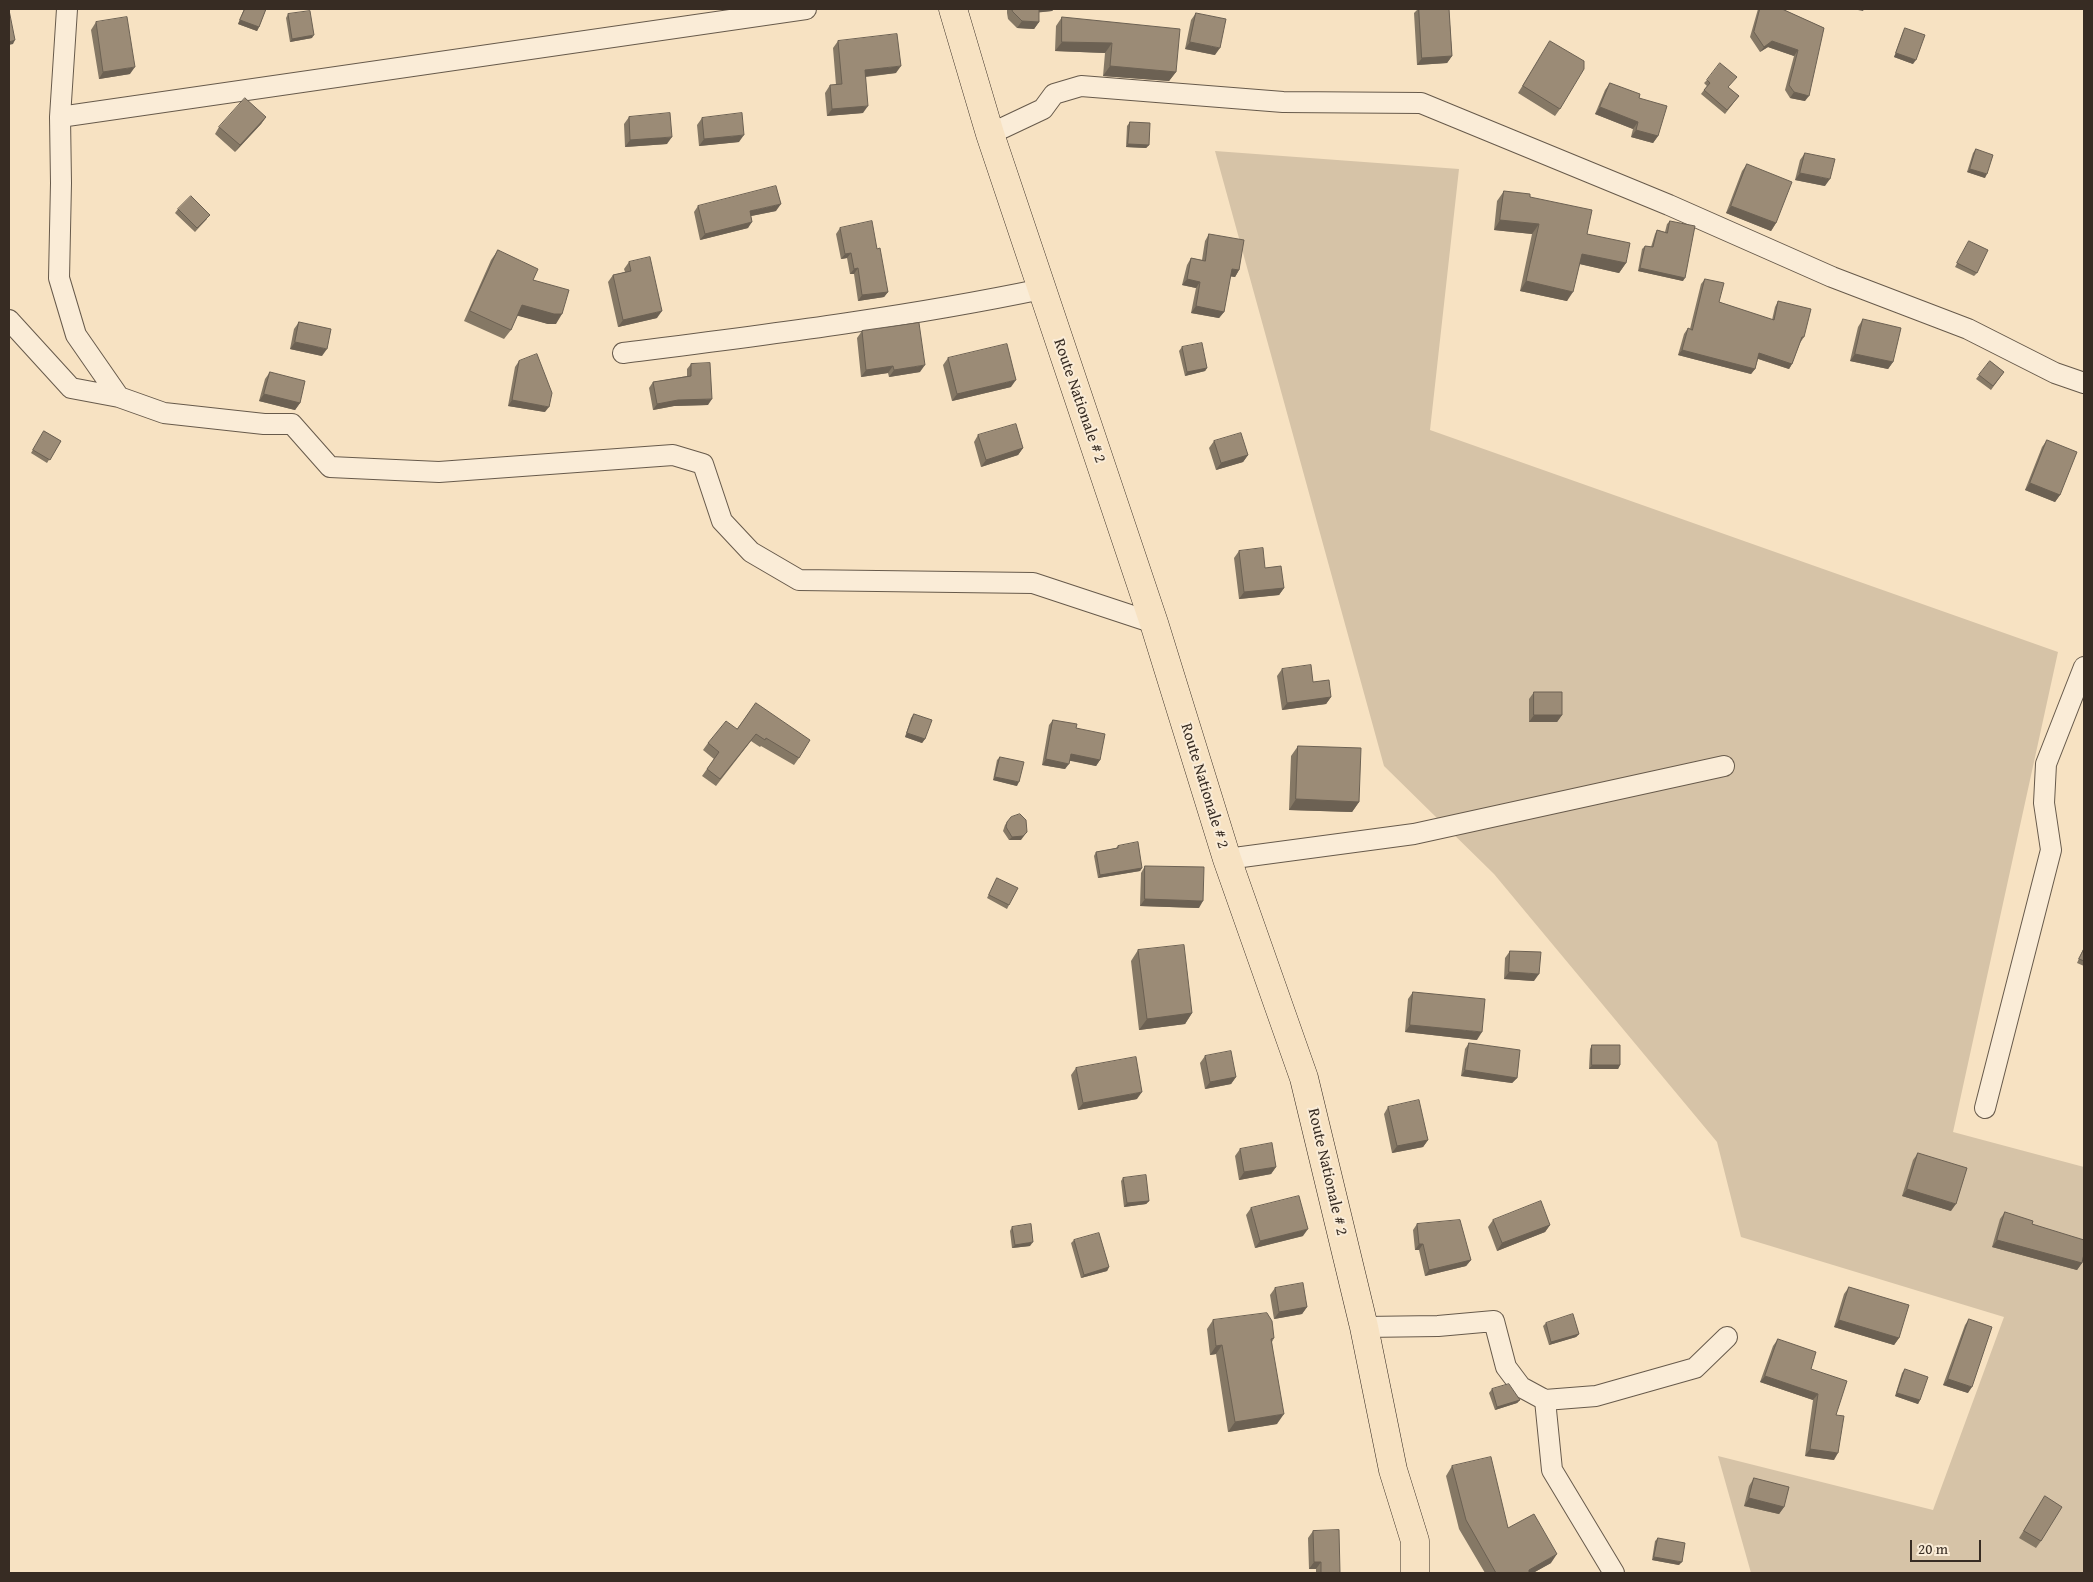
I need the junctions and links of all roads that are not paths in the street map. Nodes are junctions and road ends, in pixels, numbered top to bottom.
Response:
1 (67, 9) edge
2 (806, 9) edge
3 (953, 9) edge
4 (60, 117) junction
5 (990, 134) junction
6 (1042, 289) junction
7 (9, 320) edge
8 (623, 352) dead end
9 (2084, 383) edge
10 (119, 397) junction
11 (1154, 622) junction
12 (2084, 667) edge
13 (1724, 766) dead end
14 (1227, 859) junction
15 (1985, 1108) dead end
16 (1364, 1327) junction
17 (1728, 1338) dead end
18 (1545, 1400) junction
19 (1415, 1573) edge
20 (1614, 1573) edge

1 - 4 street
2 - 4 street
3 - 5 main road, Route Nationale # 2
4 - 10 street
5 - 6 main road, Route Nationale # 2
5 - 9 street
6 - 8 street
6 - 11 main road, Route Nationale # 2
7 - 10 street
10 - 11 street
11 - 14 main road, Route Nationale # 2
12 - 15 street
13 - 14 street
14 - 16 main road, Route Nationale # 2
16 - 18 street
16 - 19 main road, Route Nationale # 2
17 - 18 street
18 - 20 street

